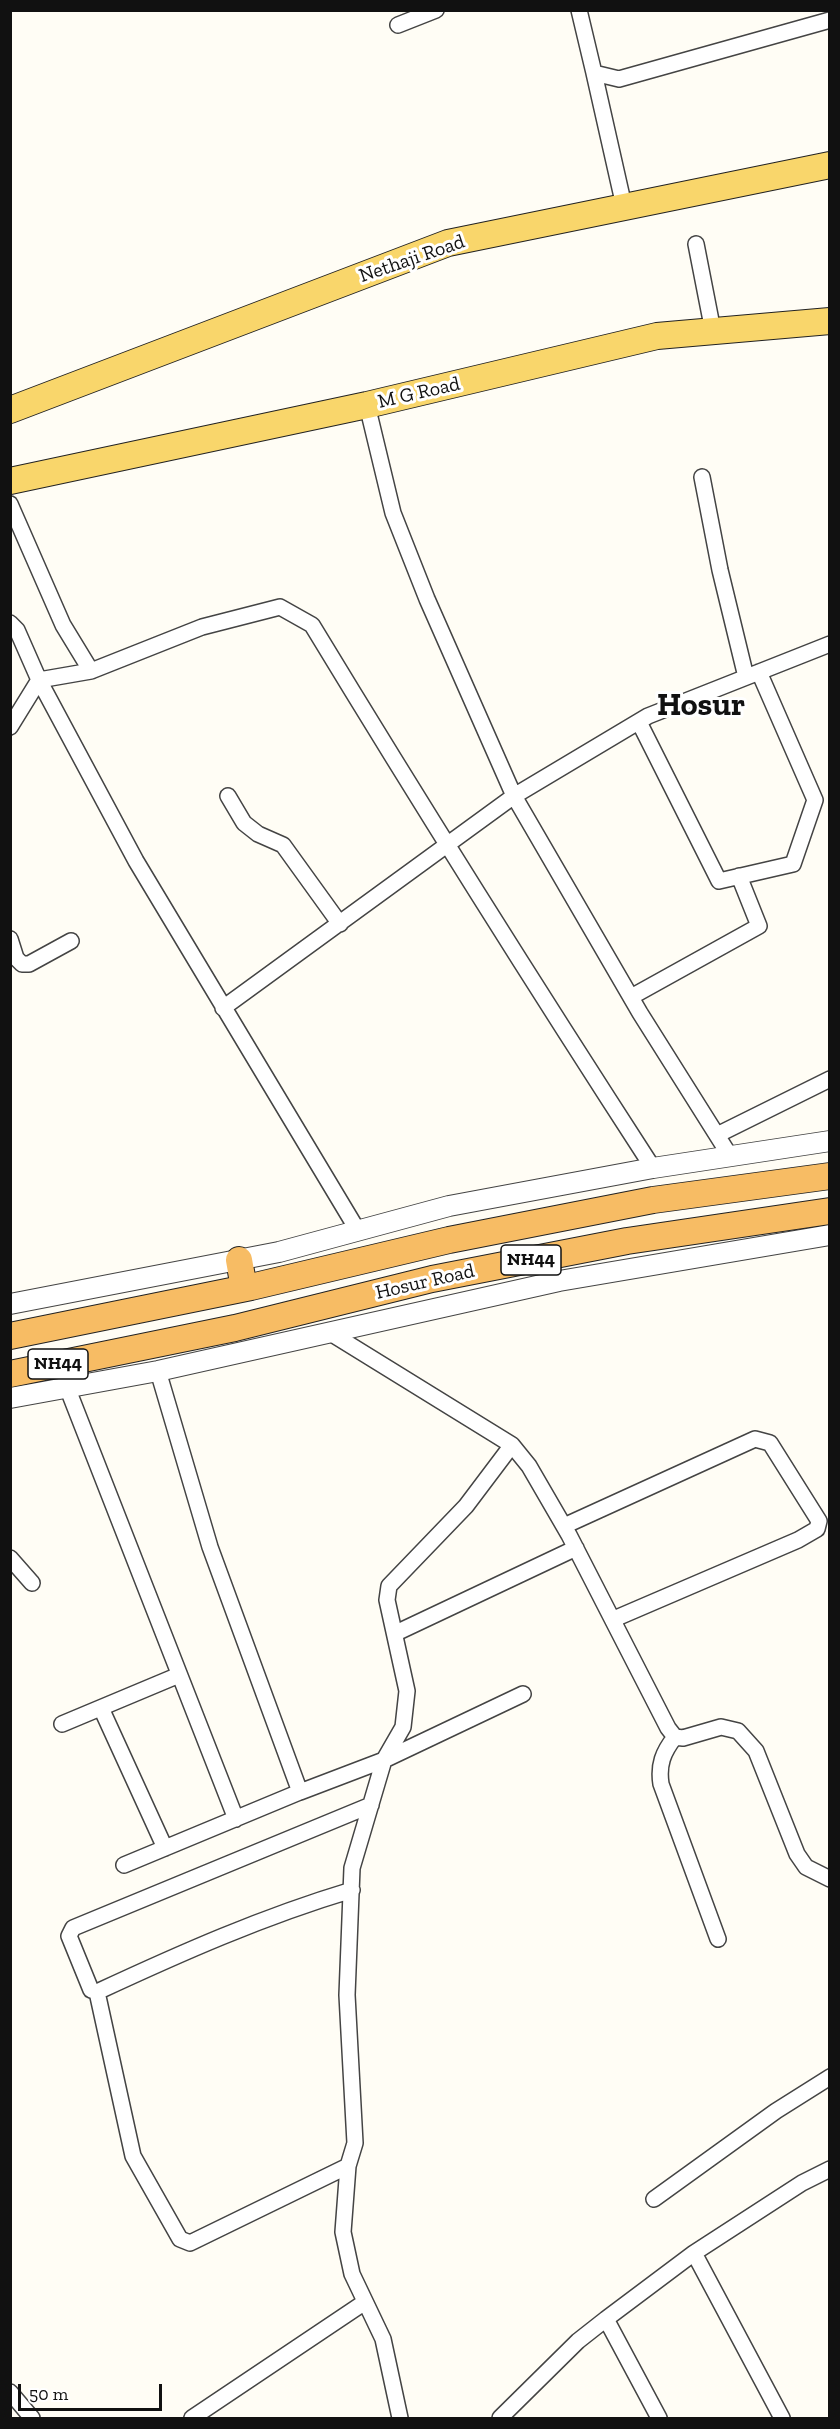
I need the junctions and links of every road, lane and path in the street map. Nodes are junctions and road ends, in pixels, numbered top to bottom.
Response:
1 (436, 10) edge
2 (579, 10) edge
3 (830, 20) edge
4 (398, 25) dead end
5 (594, 73) junction
6 (830, 165) edge
7 (624, 206) junction
8 (696, 244) dead end
9 (830, 321) edge
10 (713, 331) junction
11 (367, 405) junction
12 (10, 410) edge
13 (702, 477) dead end
14 (10, 481) edge
15 (10, 504) edge
16 (10, 623) edge
17 (830, 644) edge
18 (91, 671) junction
19 (752, 675) junction
20 (39, 680) junction
21 (639, 722) junction
22 (10, 728) edge
23 (228, 796) dead end
24 (514, 796) junction
25 (446, 846) junction
26 (739, 876) junction
27 (340, 924) junction
28 (10, 939) edge
29 (71, 941) dead end
30 (631, 997) junction
31 (223, 1008) junction
32 (830, 1079) edge
33 (717, 1135) junction
34 (830, 1141) edge
35 (730, 1156) junction
36 (653, 1168) junction
37 (830, 1176) edge
38 (830, 1211) edge
39 (358, 1231) junction
40 (830, 1235) edge
41 (238, 1260) junction
42 (247, 1287) junction
43 (10, 1304) edge
44 (329, 1332) junction
45 (10, 1336) edge
46 (235, 1336) junction
47 (158, 1371) junction
48 (10, 1374) edge
49 (67, 1388) junction
50 (10, 1398) edge
51 (512, 1445) junction
52 (564, 1526) junction
53 (576, 1548) junction
54 (10, 1558) edge
55 (32, 1583) dead end
56 (614, 1619) junction
57 (396, 1633) junction
58 (179, 1675) junction
59 (524, 1694) dead end
60 (101, 1708) junction
61 (62, 1724) dead end
62 (675, 1737) junction
63 (384, 1760) junction
64 (302, 1791) junction
65 (371, 1805) junction
66 (236, 1819) junction
67 (165, 1848) junction
68 (124, 1865) dead end
69 (830, 1879) edge
70 (352, 1890) junction
71 (718, 1939) dead end
72 (97, 1992) junction
73 (830, 2077) edge
74 (348, 2166) junction
75 (830, 2169) edge
76 (654, 2199) dead end
77 (694, 2253) junction
78 (365, 2302) junction
79 (606, 2319) junction
80 (10, 2392) edge
81 (32, 2418) edge
82 (192, 2418) edge
83 (400, 2418) edge
84 (500, 2418) edge
85 (658, 2418) edge
86 (782, 2418) edge

1 - 4 street
2 - 5 street
3 - 5 street
5 - 7 street
6 - 7 main road, Nethaji Road
7 - 12 main road, Nethaji Road
8 - 10 street
9 - 10 main road, M G Road
10 - 11 main road, M G Road
11 - 14 main road, M G Road
11 - 24 street
13 - 19 street
15 - 18 street
16 - 20 street
17 - 19 street
18 - 20 street
18 - 25 street
19 - 21 street
19 - 26 street
20 - 22 street
20 - 31 street
21 - 24 street
21 - 26 street
23 - 27 street
24 - 25 street
24 - 30 street
25 - 27 street
25 - 36 street
26 - 30 street
27 - 31 street
28 - 29 street
30 - 33 street
31 - 39 street
32 - 33 street
33 - 35 street
34 - 35 street
35 - 36 street
36 - 39 street
37 - 42 highway, Hosur Road / NH44
38 - 46 highway, Hosur Road / NH44
39 - 41 street
40 - 44 street
41 - 42 highway
41 - 43 street
42 - 45 highway, NH44
44 - 46 street
44 - 51 street
46 - 47 street
46 - 48 highway, NH44
47 - 49 street
47 - 64 street
49 - 50 street
49 - 58 street
51 - 52 street
51 - 57 street
52 - 53 street
52 - 56 street
53 - 56 street
53 - 57 street
54 - 55 street
56 - 62 street
57 - 63 street
58 - 60 street
58 - 66 street
59 - 63 street
60 - 61 street
60 - 67 street
62 - 69 street
62 - 71 street
63 - 64 street
63 - 65 street
64 - 66 street
65 - 70 street
65 - 72 street
66 - 67 street
67 - 68 street
70 - 72 street
70 - 74 street
72 - 74 street
73 - 76 street
74 - 78 street
75 - 77 street
77 - 79 street
77 - 86 street
78 - 82 street
78 - 83 street
79 - 84 street
79 - 85 street
80 - 81 street

